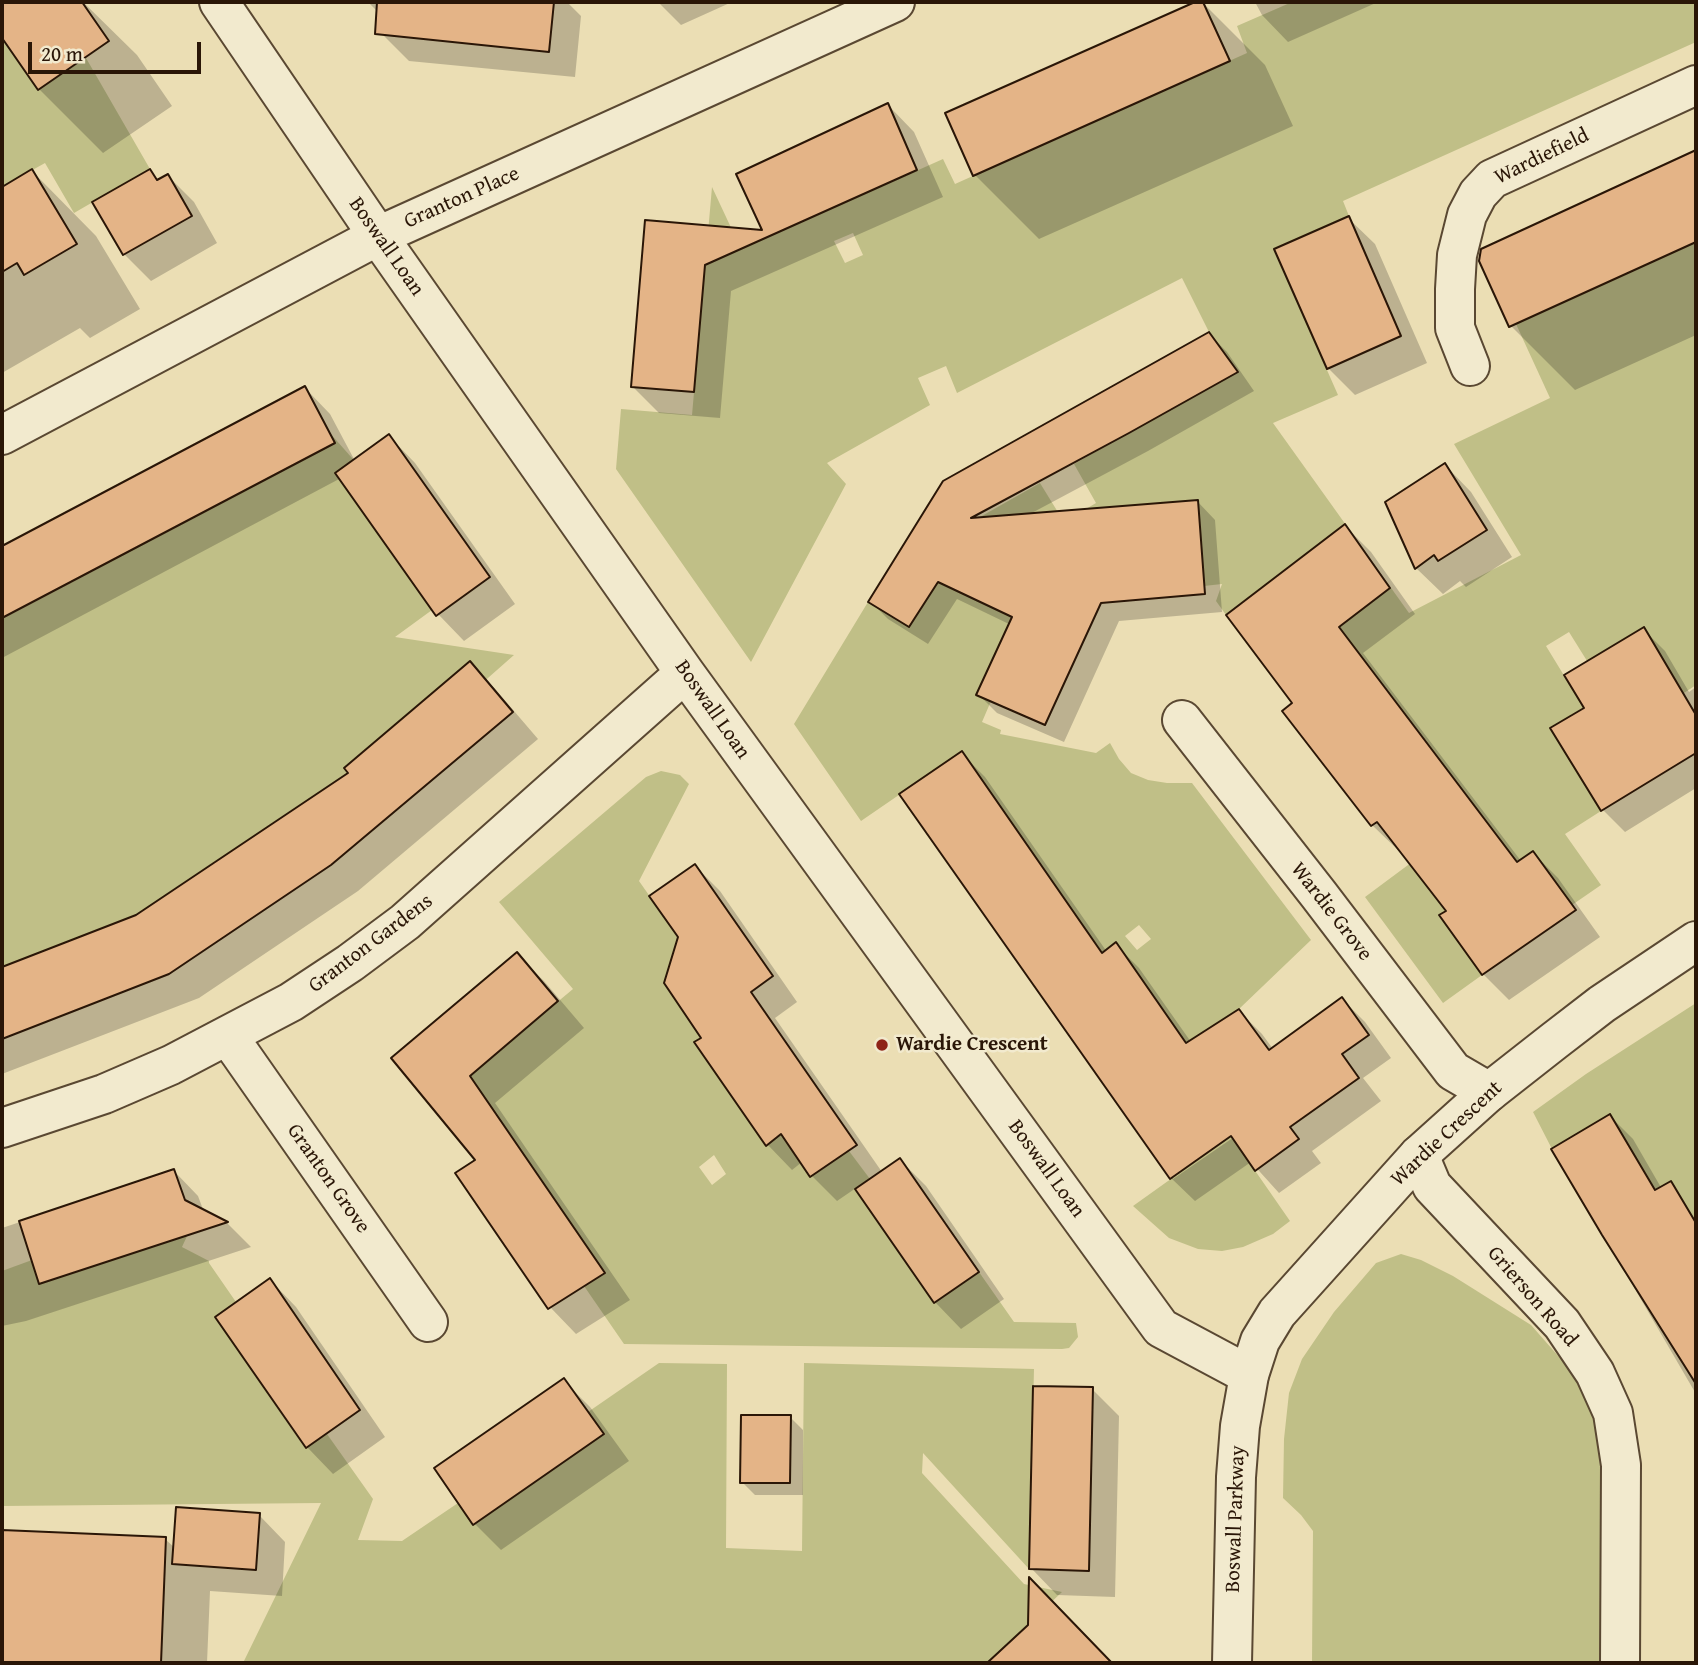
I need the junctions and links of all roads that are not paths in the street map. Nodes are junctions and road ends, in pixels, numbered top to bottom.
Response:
1 (219, 2) edge
2 (895, 2) edge
3 (1696, 85) edge
4 (377, 236) junction
5 (1470, 366) dead end
6 (2, 435) edge
7 (685, 673) junction
8 (1182, 720) dead end
9 (1696, 941) edge
10 (228, 1036) junction
11 (1489, 1092) junction
12 (2, 1128) edge
13 (1419, 1154) junction
14 (428, 1322) dead end
15 (1249, 1376) junction
16 (1232, 1663) edge
17 (1620, 1663) edge

1 - 4 street, Boswall Loan
2 - 4 street, Granton Place
3 - 5 street, Wardiefield
4 - 6 street, Granton Place
4 - 7 street, Boswall Loan
7 - 10 street, Granton Gardens
7 - 15 street, Boswall Loan
8 - 11 street, Wardie Grove
9 - 11 street, Wardie Crescent
10 - 12 street, Granton Gardens
10 - 14 street, Granton Grove
11 - 13 street, Wardie Crescent
13 - 15 street, Wardie Crescent
13 - 17 street, Grierson Road
15 - 16 street, Boswall Parkway

